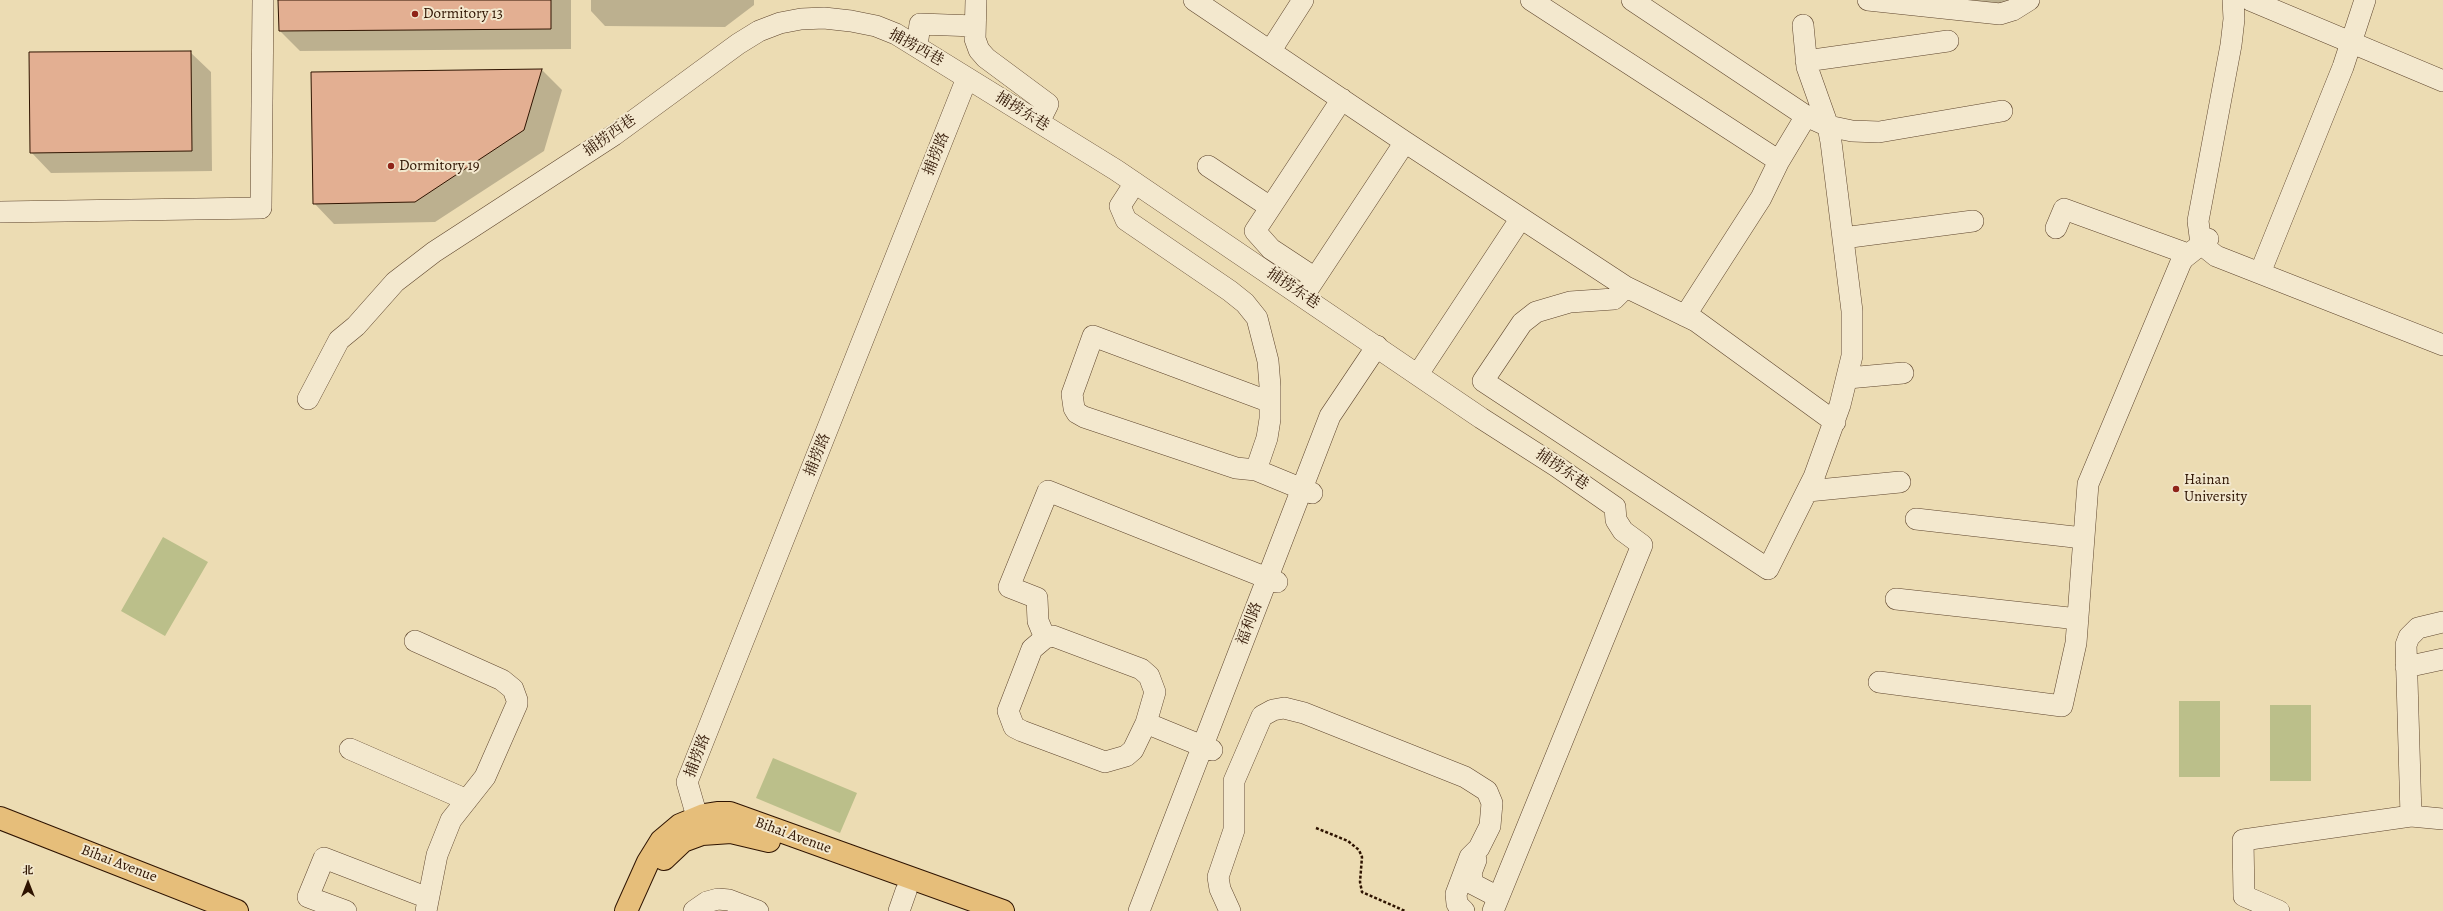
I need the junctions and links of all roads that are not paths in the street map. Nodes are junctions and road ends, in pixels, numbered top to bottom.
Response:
1 (250, 0) edge
2 (263, 0) edge
3 (976, 0) edge
4 (1194, 0) edge
5 (1303, 0) edge
6 (1531, 0) edge
7 (1632, 0) edge
8 (1868, 0) edge
9 (2028, 0) edge
10 (2233, 0) edge
11 (2242, 0) edge
12 (2250, 0) edge
13 (2270, 0) edge
14 (2365, 0) edge
15 (1803, 25) dead end
16 (975, 26) junction
17 (2351, 38) junction
18 (1948, 41) dead end
19 (917, 46) junction
20 (1271, 50) junction
21 (1806, 61) junction
22 (2443, 73) edge
23 (967, 78) junction
24 (2443, 82) edge
25 (1342, 99) junction
26 (2002, 111) dead end
27 (1806, 116) junction
28 (1039, 122) junction
29 (1828, 126) junction
30 (1405, 142) junction
31 (1778, 161) junction
32 (1208, 166) dead end
33 (1135, 183) junction
34 (254, 202) junction
35 (0, 203) edge
36 (1270, 207) junction
37 (0, 212) edge
38 (1522, 218) junction
39 (1973, 221) dead end
40 (2056, 228) dead end
41 (1843, 238) junction
42 (2199, 245) junction
43 (2261, 270) junction
44 (1315, 278) junction
45 (1626, 287) junction
46 (1303, 296) junction
47 (1685, 316) junction
48 (2443, 337) edge
49 (2443, 345) edge
50 (1382, 350) junction
51 (1903, 373) dead end
52 (1418, 374) junction
53 (1848, 378) junction
54 (1488, 385) junction
55 (308, 399) dead end
56 (1270, 402) junction
57 (1471, 411) junction
58 (1835, 422) junction
59 (1256, 470) junction
60 (1900, 482) dead end
61 (1307, 491) junction
62 (1808, 491) junction
63 (1916, 518) dead end
64 (2083, 538) junction
65 (1272, 580) junction
66 (1896, 599) dead end
67 (2078, 619) junction
68 (2443, 622) edge
69 (1045, 638) junction
70 (415, 641) dead end
71 (2443, 659) edge
72 (2406, 667) junction
73 (1879, 682) dead end
74 (1146, 723) junction
75 (1207, 748) junction
76 (350, 749) dead end
77 (467, 800) junction
78 (2411, 816) junction
79 (0, 818) edge
80 (2443, 819) edge
81 (700, 825) junction
82 (0, 833) edge
83 (1479, 848) junction
84 (906, 891) junction
85 (1496, 904) edge
86 (427, 905) edge
87 (203, 911) edge
88 (237, 911) edge
89 (346, 911) edge
90 (626, 911) edge
91 (640, 911) edge
92 (694, 911) edge
93 (758, 911) edge
94 (899, 911) edge
95 (963, 911) edge
96 (1003, 911) edge
97 (1139, 911) edge
98 (1149, 911) edge
99 (1230, 911) edge
100 (1464, 911) edge
101 (2279, 911) edge

1 - 34 street
2 - 34 street
3 - 16 street
4 - 20 street
5 - 20 street
6 - 31 street
7 - 27 street
8 - 9 street
10 - 42 street
11 - 42 street
12 - 17 street
13 - 17 street
14 - 17 street
15 - 21 street
16 - 19 street
16 - 28 street
17 - 22 street
17 - 24 street
17 - 43 street
18 - 21 street
19 - 23 street, 捕捞西巷
19 - 55 street, 捕捞西巷
20 - 25 street
21 - 29 street
23 - 28 street, 捕捞东巷
23 - 81 street, 捕捞路
25 - 30 street
25 - 36 street
26 - 29 street
27 - 29 street
27 - 31 street
28 - 33 street, 捕捞东巷
29 - 41 street
30 - 38 street
30 - 44 street
31 - 47 street
32 - 36 street
33 - 46 street, 捕捞东巷
33 - 56 street
34 - 35 street
34 - 37 street
36 - 44 street
38 - 45 street
38 - 52 street
39 - 41 street
40 - 42 street
41 - 53 street
42 - 43 street
42 - 64 street
43 - 48 street
43 - 49 street
44 - 46 street
45 - 47 street
45 - 54 street
46 - 50 street, 捕捞东巷
47 - 58 street
50 - 52 street, 捕捞东巷
50 - 61 street, 福利路
51 - 53 street
52 - 57 street, 捕捞东巷
53 - 58 street
54 - 57 street
54 - 62 street
56 - 59 street
56 - 59 street
57 - 85 street, 捕捞东巷
58 - 62 street
59 - 61 street
60 - 62 street
61 - 65 street, 福利路
63 - 64 street
64 - 67 street
65 - 69 street
65 - 75 street, 福利路
66 - 67 street
67 - 73 street
68 - 72 street
69 - 74 street
69 - 74 street
70 - 77 street
71 - 72 street
72 - 78 street
74 - 75 street
75 - 97 street, 福利路
75 - 98 street, 福利路
76 - 77 street
77 - 86 street
78 - 80 street
78 - 101 street
79 - 88 main road, Bihai Avenue
81 - 84 main road, Bihai Avenue
81 - 90 main road, Bihai Avenue
81 - 91 main road, Bihai Avenue
81 - 96 main road, Bihai Avenue
82 - 87 main road, Bihai Avenue
83 - 85 street
83 - 99 street
83 - 100 street
84 - 94 street
84 - 95 main road, Bihai Avenue
86 - 89 street
92 - 93 street

